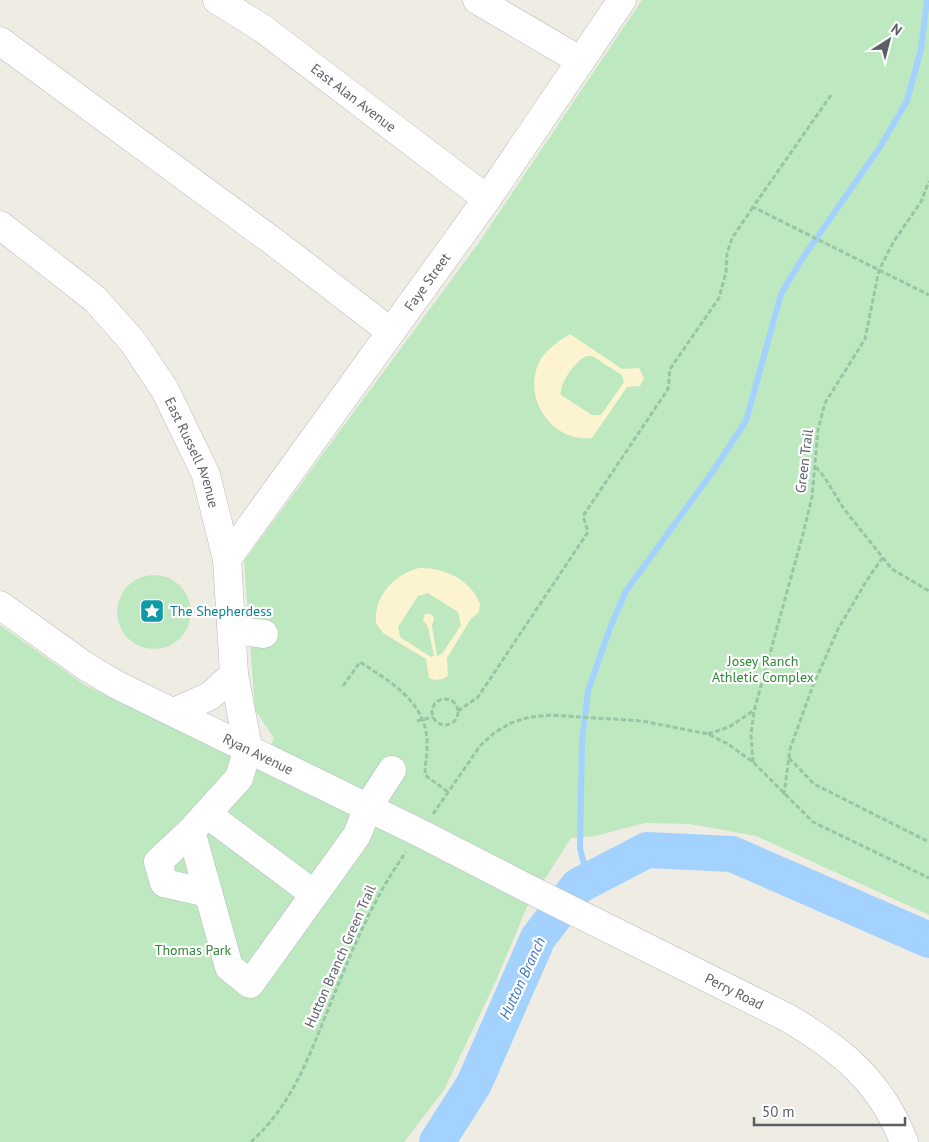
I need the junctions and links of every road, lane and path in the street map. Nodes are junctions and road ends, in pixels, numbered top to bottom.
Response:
1 (217, 0) edge
2 (477, 0) edge
3 (622, 0) edge
4 (0, 41) edge
5 (581, 61) junction
6 (831, 95) dead end
7 (929, 181) edge
8 (487, 199) junction
9 (753, 207) junction
10 (0, 225) edge
11 (879, 270) junction
12 (929, 295) edge
13 (391, 332) junction
14 (816, 467) junction
15 (883, 557) junction
16 (227, 559) junction
17 (929, 591) edge
18 (0, 606) edge
19 (232, 630) junction
20 (264, 634) dead end
21 (234, 674) junction
22 (343, 686) dead end
23 (458, 711) junction
24 (754, 711) junction
25 (174, 712) junction
26 (433, 717) junction
27 (423, 719) junction
28 (418, 721) dead end
29 (708, 734) junction
30 (248, 748) junction
31 (789, 757) junction
32 (753, 762) junction
33 (392, 770) dead end
34 (448, 792) junction
35 (784, 795) junction
36 (368, 807) junction
37 (199, 823) junction
38 (420, 833) junction
39 (929, 842) edge
40 (929, 878) edge
41 (525, 888) joint
42 (208, 893) junction
43 (314, 894) junction
44 (251, 1142) edge
45 (904, 1142) edge

1 - 8 street, East Alan Avenue
2 - 5 street
3 - 5 street, Faye Street
4 - 13 street
5 - 8 street, Faye Street
6 - 9 path
7 - 11 path, Green Trail
8 - 13 street, Faye Street
9 - 11 path
9 - 23 path
10 - 16 street, East Russell Avenue
11 - 12 path
11 - 14 path, Green Trail
13 - 16 street, Faye Street
14 - 15 path
14 - 24 path, Green Trail
15 - 17 path
15 - 31 path
16 - 19 street, East Russell Avenue
18 - 25 street, Ryan Avenue
19 - 20 street
19 - 21 street, East Russell Avenue
21 - 25 street
21 - 30 street, East Russell Avenue
22 - 27 path
23 - 26 path
23 - 26 path
24 - 29 path
24 - 32 path, Green Trail
25 - 30 street, Ryan Avenue
26 - 27 path
27 - 28 path
27 - 34 path
29 - 32 path
29 - 34 path, Hutton Branch Green Trail
30 - 36 street, Ryan Avenue
30 - 37 street
31 - 35 path
31 - 39 path
32 - 35 path
33 - 36 street
34 - 38 path, Hutton Branch Green Trail
35 - 40 path
36 - 38 street, Ryan Avenue
36 - 43 street
37 - 42 street
37 - 42 street
37 - 43 street
38 - 41 street, Ryan Avenue
38 - 44 path, Hutton Branch Green Trail
41 - 45 street, Perry Road
42 - 43 street

